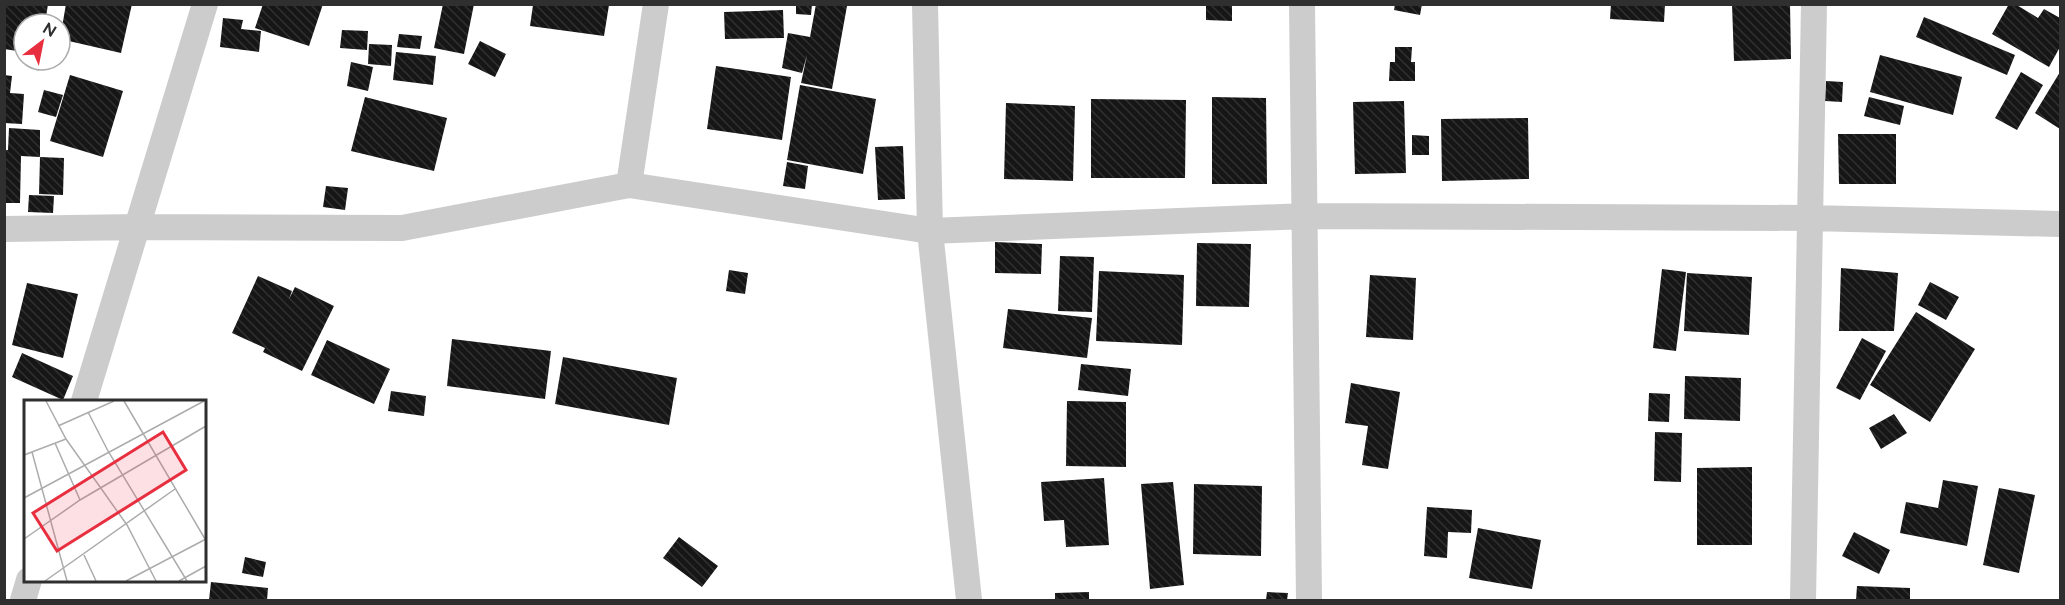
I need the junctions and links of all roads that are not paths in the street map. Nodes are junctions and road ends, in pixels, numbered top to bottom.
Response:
1 (205, 4) edge
2 (656, 4) edge
3 (925, 4) edge
4 (1302, 4) edge
5 (1814, 4) edge
6 (629, 185) junction
7 (1305, 216) junction
8 (1810, 218) junction
9 (2061, 224) edge
10 (137, 227) junction
11 (4, 228) edge
12 (930, 231) junction
13 (84, 400) edge
14 (28, 581) edge
15 (22, 600) edge
16 (969, 600) edge
17 (1309, 600) edge
18 (1803, 600) edge

1 - 10 street
2 - 6 street
3 - 12 street
4 - 7 street
5 - 8 street
6 - 10 street
6 - 12 street
7 - 8 street
7 - 12 street
7 - 17 street
8 - 9 street
8 - 18 street
10 - 11 street
10 - 13 street
12 - 16 street
14 - 15 street

